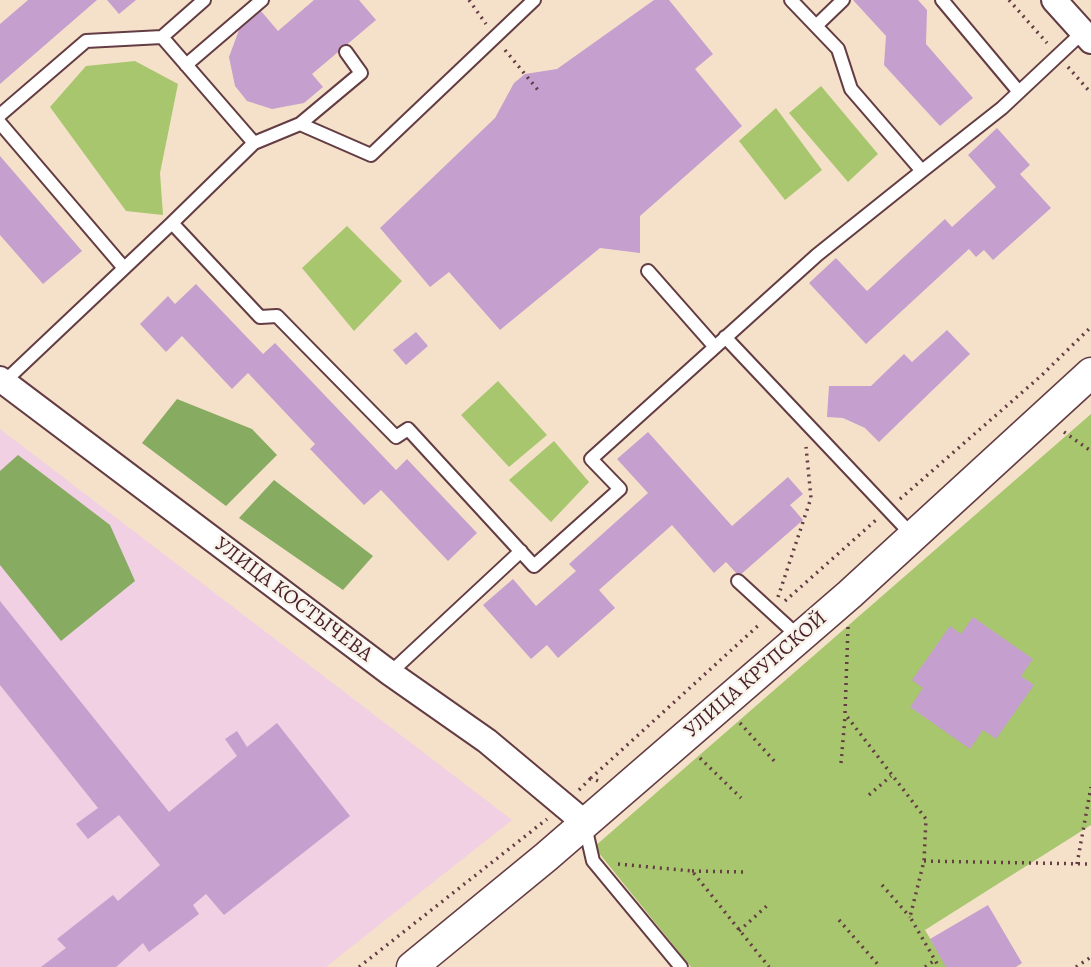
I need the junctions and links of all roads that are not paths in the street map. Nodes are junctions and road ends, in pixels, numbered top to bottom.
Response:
1 (204, 0) edge
2 (262, 0) edge
3 (534, 0) edge
4 (791, 0) edge
5 (843, 0) edge
6 (942, 0) edge
7 (1054, 0) edge
8 (816, 26) junction
9 (162, 37) junction
10 (1087, 37) edge
11 (346, 52) dead end
12 (186, 65) junction
13 (1019, 92) junction
14 (0, 115) edge
15 (0, 123) edge
16 (300, 124) junction
17 (254, 143) junction
18 (922, 171) junction
19 (172, 223) junction
20 (124, 268) junction
21 (648, 271) dead end
22 (720, 342) junction
23 (2, 381) edge
24 (1084, 385) edge
25 (913, 536) junction
26 (521, 551) junction
27 (738, 581) dead end
28 (799, 637) junction
29 (390, 673) junction
30 (574, 814) junction
31 (412, 967) edge
32 (681, 967) edge

1 - 9 lane
2 - 12 lane
3 - 16 lane
4 - 8 lane
5 - 8 lane
6 - 13 lane
7 - 10 street
8 - 18 lane
9 - 12 lane
9 - 14 lane
10 - 13 lane
11 - 16 lane
12 - 17 lane
13 - 18 lane
15 - 20 lane
16 - 17 lane
17 - 19 lane
18 - 22 lane
19 - 20 lane
19 - 26 lane
20 - 23 lane
21 - 22 lane
22 - 25 lane
22 - 26 lane
23 - 29 street, УЛИЦА КОСТЫЧЕВА
24 - 25 street, УЛИЦА КРУПСКОЙ
25 - 28 street, УЛИЦА КРУПСКОЙ
26 - 29 lane
27 - 28 lane
28 - 30 street, УЛИЦА КРУПСКОЙ
29 - 30 street, УЛИЦА КОСТЫЧЕВА
30 - 31 street, УЛИЦА КРУПСКОЙ
30 - 32 lane

